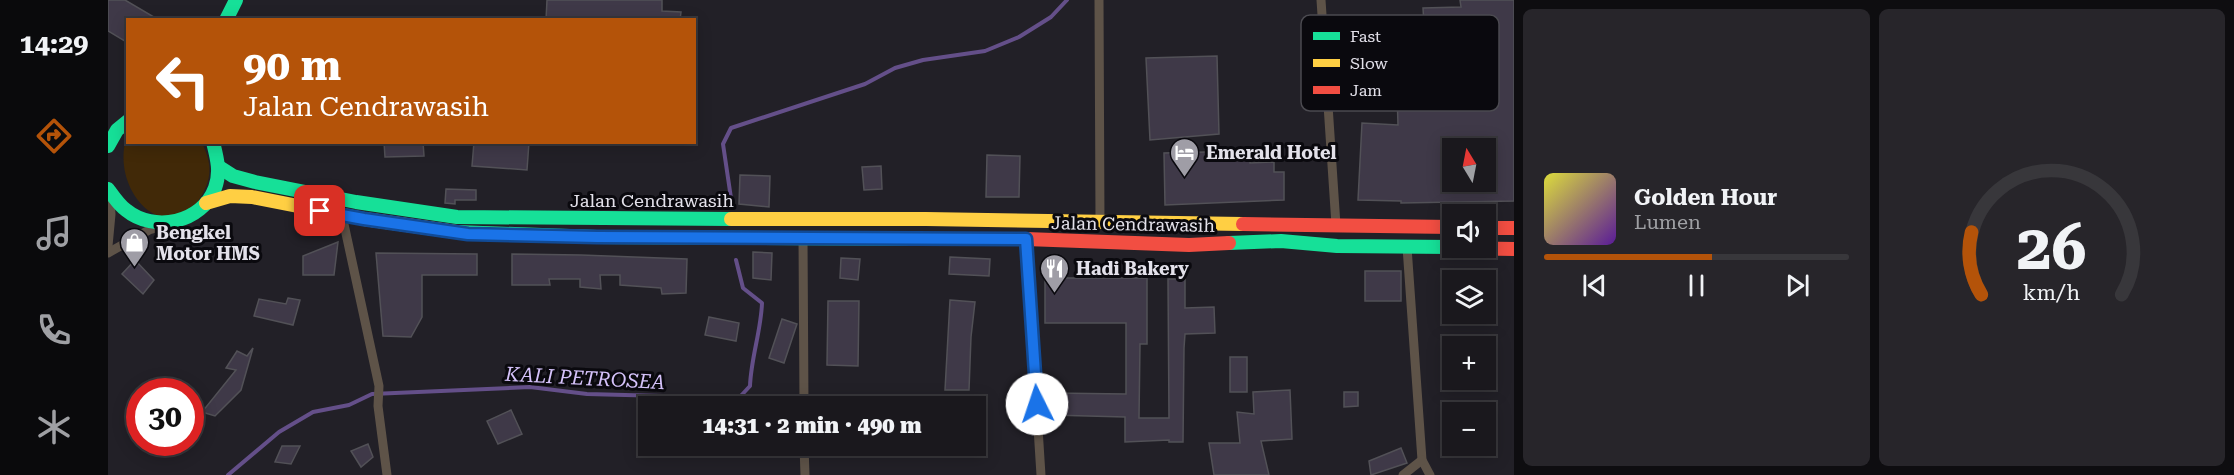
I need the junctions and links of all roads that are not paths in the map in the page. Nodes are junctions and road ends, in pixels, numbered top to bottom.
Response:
1 (236, 0) edge
2 (1099, 0) edge
3 (1321, 0) edge
4 (1322, 15) edge
5 (227, 18) edge
6 (1328, 111) edge
7 (118, 128) edge
8 (213, 144) edge
9 (108, 146) edge
10 (219, 167) junction
11 (108, 190) edge
12 (206, 203) junction
13 (342, 215) junction
14 (1100, 221) junction
15 (168, 224) junction
16 (1336, 225) junction
17 (1442, 227) edge
18 (1496, 228) edge
19 (1514, 228) edge
20 (803, 237) junction
21 (1026, 239) junction
22 (108, 246) edge
23 (1407, 247) junction
24 (1442, 248) edge
25 (1496, 249) edge
26 (1514, 249) edge
27 (108, 253) edge
28 (804, 396) edge
29 (804, 456) edge
30 (1422, 460) junction
31 (387, 475) edge
32 (805, 475) edge
33 (1041, 475) edge
34 (1403, 475) edge
35 (1430, 475) edge

1 - 5 main road
2 - 14 street
3 - 4 street
6 - 16 street
7 - 9 main road
8 - 10 main road
10 - 12 main road
10 - 14 main road, Jalan Cendrawasih
11 - 15 main road
11 - 22 street
12 - 13 main road, Jalan Cendrawasih
12 - 15 main road, Jalan Cendrawasih
13 - 20 main road, Jalan Cendrawasih
13 - 31 street
14 - 16 main road, Jalan Cendrawasih
15 - 27 street
16 - 17 main road, Jalan Cendrawasih
18 - 19 main road
20 - 21 main road, Jalan Cendrawasih
20 - 28 street
21 - 23 main road, Jalan Cendrawasih
21 - 33 street
23 - 24 main road, Jalan Cendrawasih
23 - 30 street
25 - 26 main road, Jalan Cendrawasih
29 - 32 street
30 - 34 street
30 - 35 street

